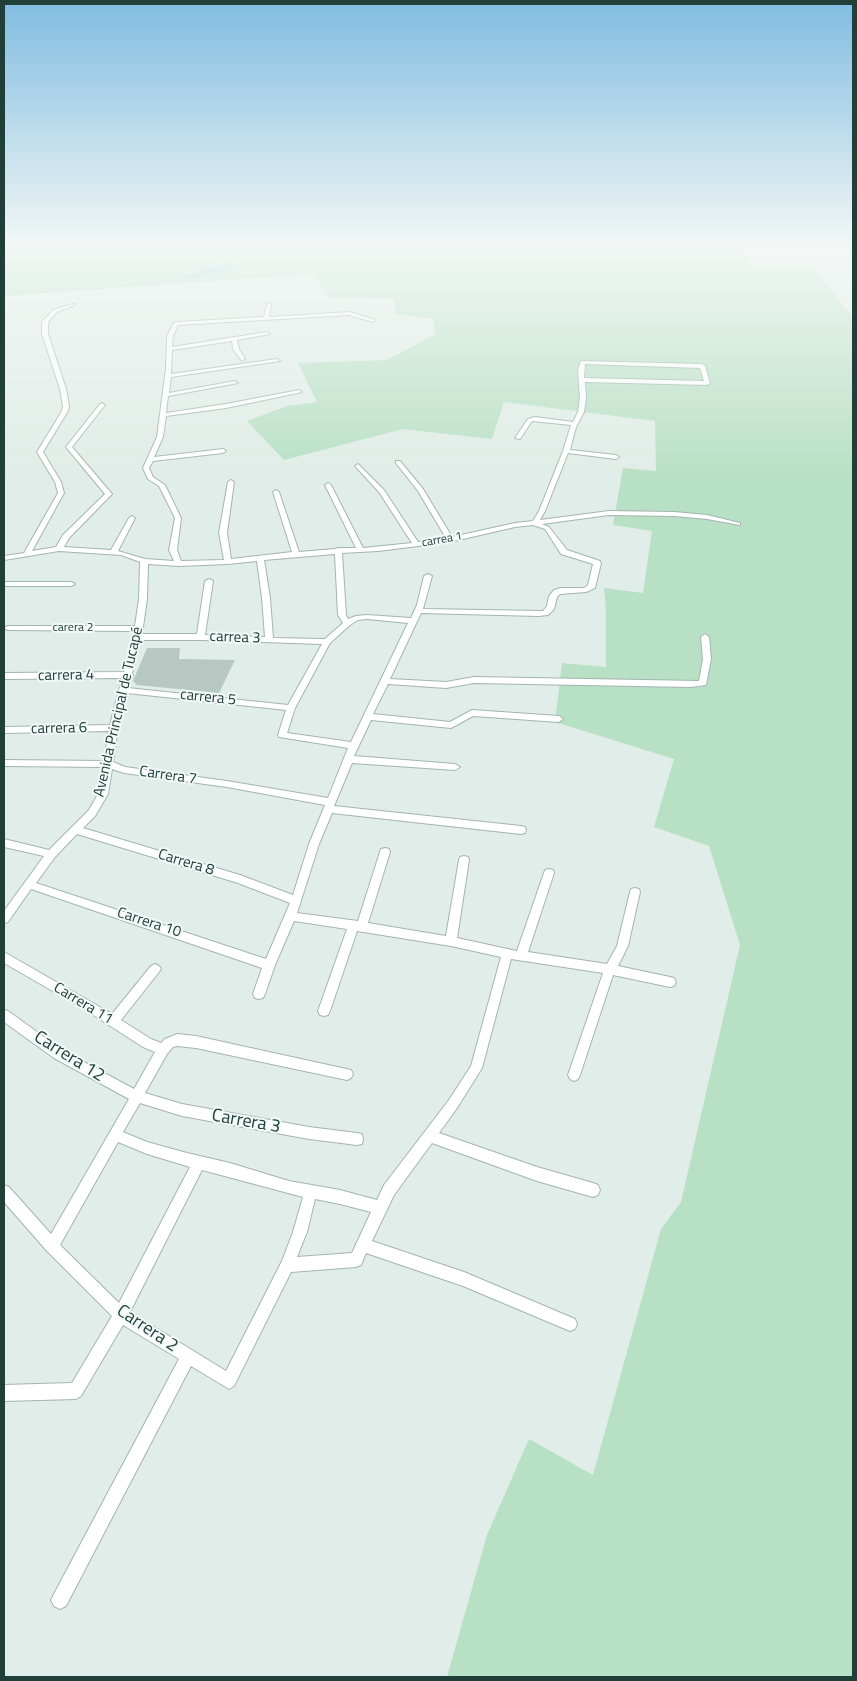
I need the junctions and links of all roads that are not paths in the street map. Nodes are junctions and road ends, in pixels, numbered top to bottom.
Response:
1 (45, 322) edge
2 (188, 322) edge
3 (199, 322) edge
4 (197, 328) dead end
5 (267, 334) dead end
6 (234, 339) junction
7 (169, 349) junction
8 (242, 359) dead end
9 (277, 361) dead end
10 (168, 376) junction
11 (582, 380) junction
12 (235, 383) dead end
13 (299, 392) dead end
14 (165, 396) junction
15 (102, 405) dead end
16 (162, 415) junction
17 (574, 424) junction
18 (518, 438) dead end
19 (223, 451) dead end
20 (566, 451) junction
21 (616, 457) dead end
22 (150, 459) junction
23 (398, 462) dead end
24 (358, 466) dead end
25 (231, 482) dead end
26 (328, 485) dead end
27 (276, 492) dead end
28 (132, 518) dead end
29 (535, 523) junction
30 (738, 524) dead end
31 (450, 540) junction
32 (416, 544) junction
33 (59, 549) junction
34 (338, 550) junction
35 (360, 550) junction
36 (114, 552) junction
37 (296, 554) junction
38 (26, 555) junction
39 (4, 558) edge
40 (260, 558) junction
41 (144, 561) junction
42 (228, 562) junction
43 (179, 564) junction
44 (428, 576) dead end
45 (209, 581) dead end
46 (4, 584) edge
47 (71, 584) dead end
48 (418, 611) junction
49 (413, 621) junction
50 (347, 624) junction
51 (8, 628) dead end
52 (138, 633) junction
53 (201, 637) junction
54 (705, 637) dead end
55 (269, 640) junction
56 (327, 642) junction
57 (128, 675) junction
58 (4, 676) edge
59 (385, 681) junction
60 (124, 690) junction
61 (291, 708) junction
62 (368, 717) junction
63 (559, 719) dead end
64 (114, 728) junction
65 (4, 730) edge
66 (354, 746) junction
67 (349, 758) junction
68 (4, 763) edge
69 (109, 764) junction
70 (454, 767) dead end
71 (330, 805) junction
72 (76, 830) junction
73 (521, 830) dead end
74 (4, 843) edge
75 (385, 852) dead end
76 (51, 854) junction
77 (464, 860) dead end
78 (549, 873) dead end
79 (28, 884) junction
80 (635, 892) dead end
81 (295, 900) junction
82 (291, 916) junction
83 (4, 919) edge
84 (358, 925) junction
85 (451, 941) junction
86 (507, 954) junction
87 (521, 956) junction
88 (4, 957) edge
89 (269, 965) junction
90 (610, 969) junction
91 (155, 970) dead end
92 (670, 982) dead end
93 (259, 994) dead end
94 (324, 1011) dead end
95 (4, 1015) edge
96 (113, 1022) junction
97 (162, 1050) junction
98 (346, 1074) dead end
99 (574, 1075) dead end
100 (136, 1096) junction
101 (115, 1135) junction
102 (430, 1136) junction
103 (357, 1139) dead end
104 (199, 1163) junction
105 (593, 1190) dead end
106 (4, 1192) edge
107 (311, 1192) junction
108 (380, 1208) junction
109 (362, 1245) junction
110 (52, 1246) junction
111 (287, 1265) junction
112 (121, 1315) junction
113 (570, 1324) dead end
114 (188, 1356) junction
115 (4, 1393) edge
116 (60, 1600) dead end

1 - 38 street
2 - 7 street
3 - 4 street
5 - 6 street
6 - 7 street
6 - 8 street
7 - 10 street
9 - 10 street
10 - 14 street
11 - 11 street
11 - 17 street
12 - 14 street
13 - 16 street
14 - 16 street
15 - 33 street
16 - 22 street
17 - 18 street
17 - 20 street
19 - 22 street
20 - 21 street
20 - 29 street
22 - 43 street
23 - 31 street
24 - 32 street
25 - 42 street
26 - 35 street
27 - 37 street
28 - 36 street
29 - 30 street, carrea 1
29 - 31 street, carrea 1
29 - 48 street
31 - 32 street, carrea 1
32 - 35 street, carrea 1
33 - 36 street, carrea 1
33 - 38 street, carrea 1
34 - 35 street, carrea 1
34 - 37 street, carrea 1
34 - 50 street
36 - 41 street, carrea 1
37 - 40 street, carrea 1
38 - 39 street, carrea 1
40 - 42 street, carrea 1
40 - 55 street
41 - 43 street, carrea 1
41 - 52 street, Avenida Principal de Tucapé
42 - 43 street, carrea 1
44 - 48 street
45 - 53 street
46 - 47 street
48 - 49 street
49 - 50 street
49 - 59 street
50 - 56 street
51 - 52 street, carera 2
52 - 53 street, carera 2
52 - 57 street, Avenida Principal de Tucapé
53 - 55 street, carrea 3
54 - 59 street
55 - 56 street, carrea 3
56 - 61 street
57 - 58 street, carrera 4
57 - 60 street, Avenida Principal de Tucapé
59 - 62 street
60 - 61 street, carrera 5
60 - 64 street, Avenida Principal de Tucapé
61 - 66 street
62 - 63 street
62 - 66 street
64 - 65 street, carrera 6
64 - 69 street, Avenida Principal de Tucapé
66 - 67 street
67 - 70 street
67 - 71 street
68 - 69 street, Carrera 7
69 - 71 street, Carrera 7
69 - 72 street, Avenida Principal de Tucapé
71 - 73 street, Carrera 7
71 - 81 street
72 - 76 street, Avenida Principal de Tucapé
72 - 81 street, Carrera 8
74 - 76 street
75 - 84 street
76 - 79 street, Avenida Principal de Tucapé
77 - 85 street
78 - 87 street
79 - 83 street, Avenida Principal de Tucapé
79 - 89 street, Carrera 10
80 - 90 street
81 - 82 street
82 - 84 street
82 - 89 street
84 - 85 street
84 - 94 street
85 - 86 street
86 - 87 street
86 - 102 street
87 - 90 street
88 - 96 street, Carrera 11
89 - 93 street
90 - 92 street
90 - 99 street
91 - 96 street
95 - 100 street, Carrera 12
96 - 97 street, Carrera 11
97 - 98 street
97 - 100 street
100 - 101 street
100 - 103 street, Carrera 3
101 - 104 street
101 - 110 street
102 - 105 street
102 - 108 street
104 - 107 street
104 - 112 street
106 - 110 street, Carrera 2
107 - 108 street
107 - 111 street
108 - 109 street
109 - 111 street
109 - 113 street
110 - 112 street, Carrera 2
111 - 114 street, Carrera 2
112 - 114 street, Carrera 2
112 - 115 street
114 - 116 street

